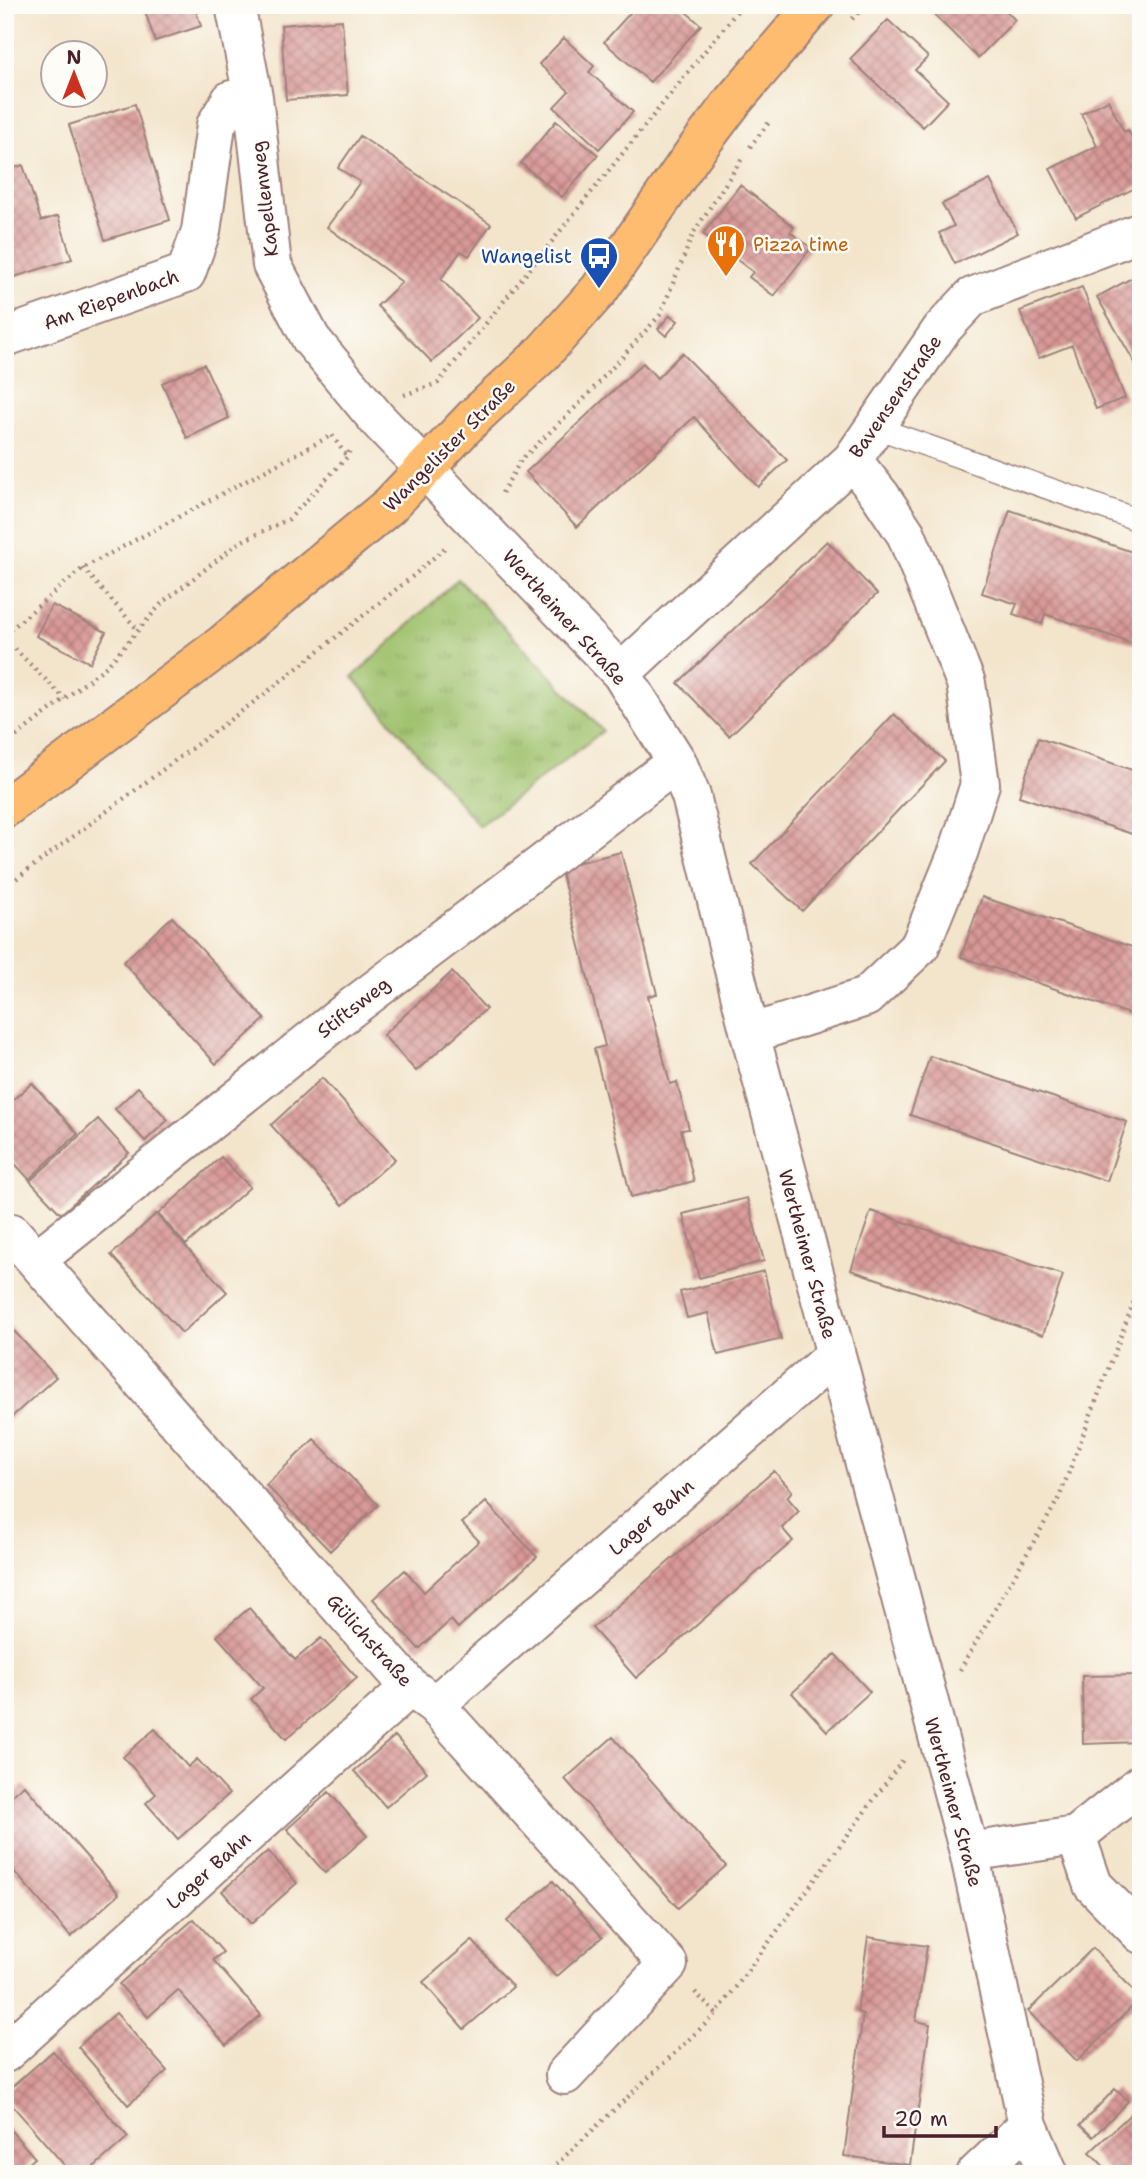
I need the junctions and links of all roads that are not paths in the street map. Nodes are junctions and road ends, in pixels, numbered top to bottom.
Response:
1 (234, 5) edge
2 (831, 15) edge
3 (253, 97) junction
4 (1141, 232) edge
5 (5, 337) edge
6 (874, 427) junction
7 (852, 460) junction
8 (425, 467) junction
9 (1141, 520) edge
10 (621, 673) junction
11 (677, 762) junction
12 (5, 808) edge
13 (750, 1034) junction
14 (5, 1239) edge
15 (36, 1260) junction
16 (835, 1356) junction
17 (423, 1696) junction
18 (1141, 1784) edge
19 (1076, 1836) junction
20 (969, 1852) junction
21 (1141, 1934) edge
22 (5, 2053) edge
23 (565, 2075) dead end
24 (1028, 2125) junction
25 (976, 2174) edge
26 (1049, 2174) edge

1 - 3 street, Kapellenweg
2 - 8 main road, Wangelister Straße
3 - 5 street, Am Riepenbach
3 - 8 street, Kapellenweg
4 - 6 street, Bavensenstraße
6 - 7 street, Bavensenstraße
6 - 9 lane
7 - 10 street, Bavensenstraße
7 - 13 street
8 - 10 street, Wertheimer Straße
8 - 12 main road, Wangelister Straße
10 - 11 street, Wertheimer Straße
11 - 13 street, Wertheimer Straße
11 - 15 street, Stiftsweg
13 - 16 street, Wertheimer Straße
14 - 15 street, Gülichstraße
15 - 17 street, Gülichstraße
16 - 17 street, Lager Bahn
16 - 20 street, Wertheimer Straße
17 - 22 street, Lager Bahn
17 - 23 street, Gülichstraße
18 - 19 street
19 - 20 street
19 - 21 street
20 - 24 street, Wertheimer Straße
24 - 25 street
24 - 26 street, Wertheimer Straße

